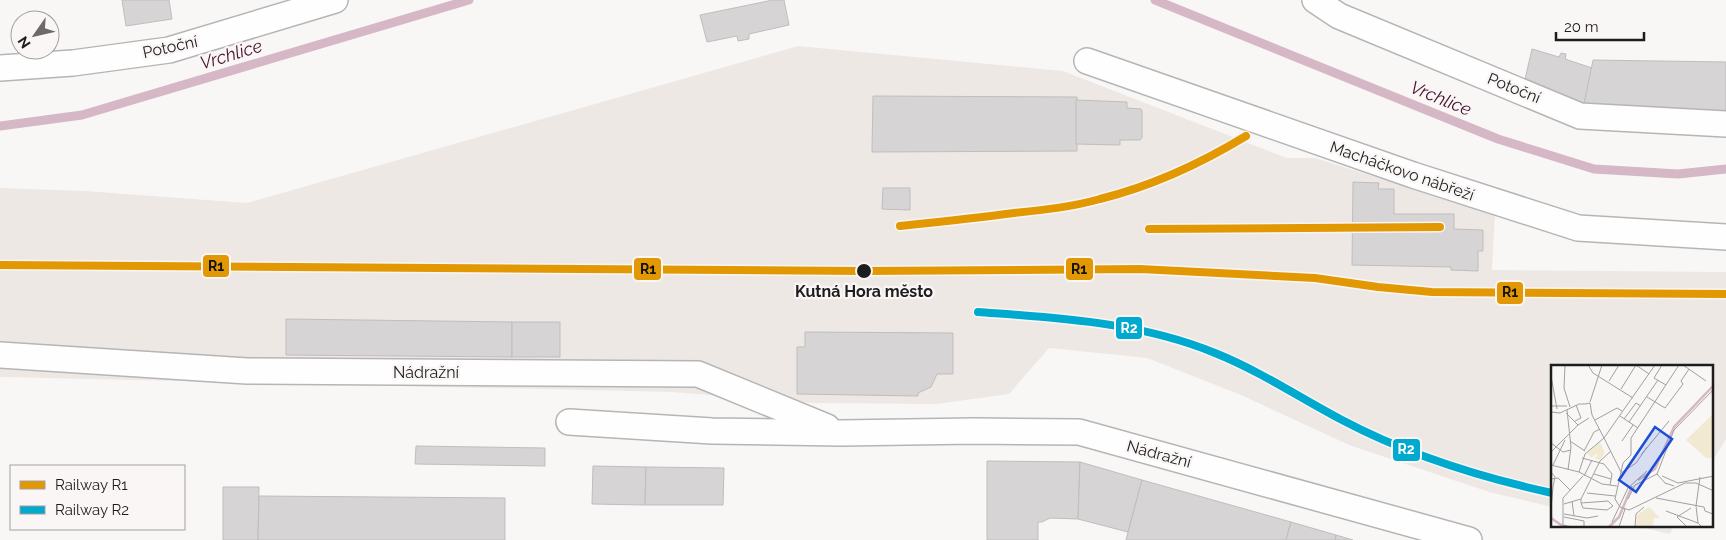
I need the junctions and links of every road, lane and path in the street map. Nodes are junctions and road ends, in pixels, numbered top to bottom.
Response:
1 (336, 0) edge
2 (1315, 0) edge
3 (1087, 60) dead end
4 (0, 68) edge
5 (1726, 124) edge
6 (1726, 237) edge
7 (0, 355) edge
8 (569, 422) dead end
9 (840, 433) junction
10 (1470, 540) edge

1 - 4 street, Potoční
2 - 5 street, Potoční
3 - 6 street, Macháčkovo nábřeží
7 - 9 street, Nádražní
8 - 9 street, Nádražní
9 - 10 street, Nádražní

